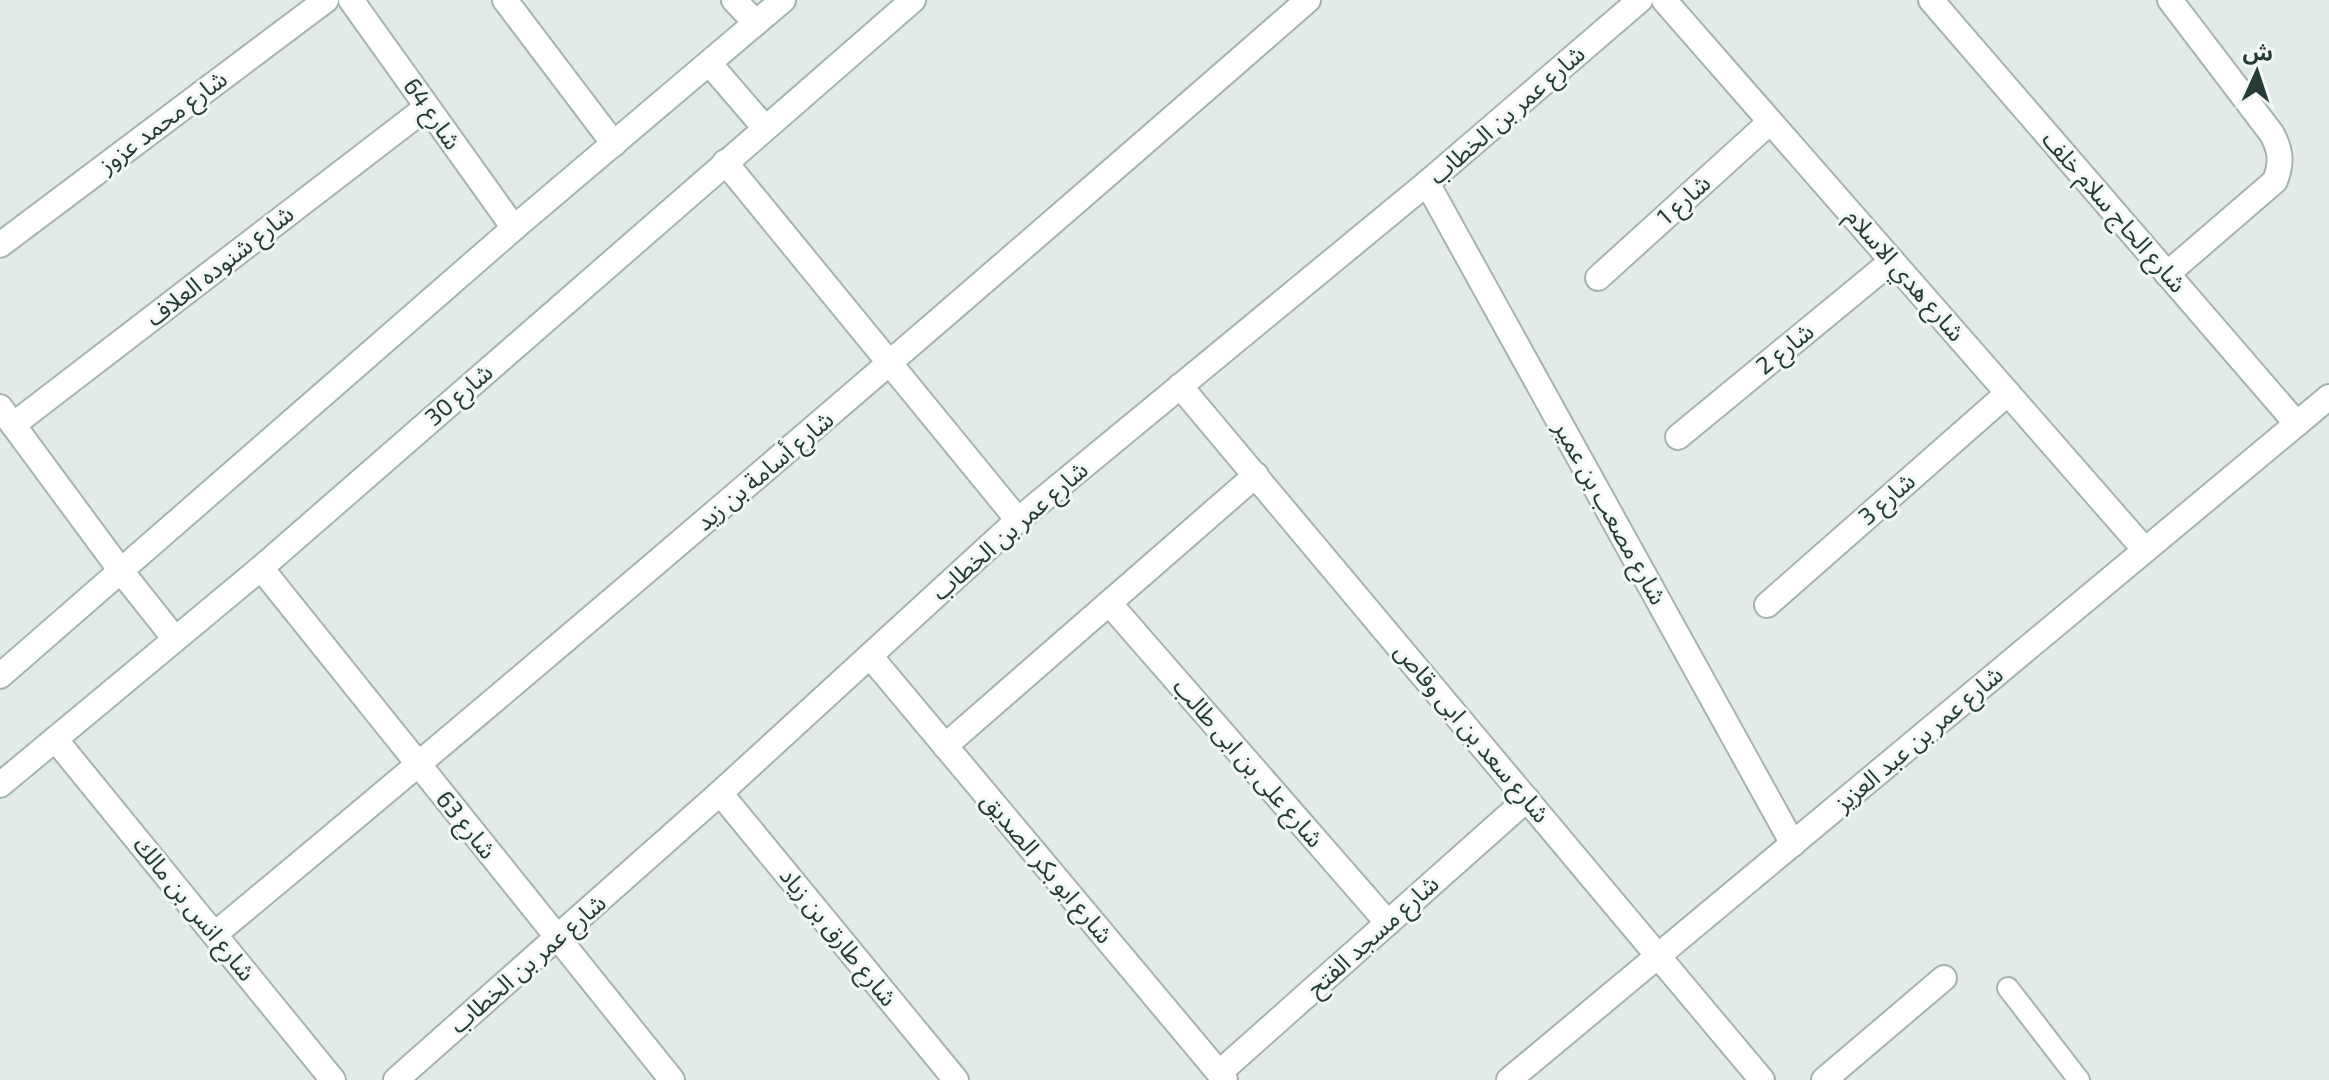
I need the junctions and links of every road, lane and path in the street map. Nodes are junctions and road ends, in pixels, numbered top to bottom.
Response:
1 (326, 0) edge
2 (351, 0) edge
3 (505, 0) edge
4 (734, 0) edge
5 (783, 0) edge
6 (913, 0) edge
7 (1308, 0) edge
8 (1640, 0) edge
9 (1664, 0) edge
10 (1931, 0) edge
11 (2170, 0) edge
12 (756, 23) junction
13 (709, 63) junction
14 (427, 107) junction
15 (1770, 122) junction
16 (765, 128) junction
17 (614, 144) junction
18 (725, 162) junction
19 (1427, 183) junction
20 (514, 228) junction
21 (0, 245) edge
22 (1892, 261) junction
23 (2167, 274) junction
24 (1598, 278) dead end
25 (890, 365) junction
26 (1180, 386) junction
27 (2008, 393) junction
28 (2329, 397) edge
29 (7, 416) edge
30 (2297, 424) junction
31 (1678, 437) dead end
32 (1256, 475) junction
33 (1018, 520) junction
34 (2145, 550) junction
35 (261, 568) junction
36 (121, 571) junction
37 (1109, 603) junction
38 (1767, 605) dead end
39 (175, 639) junction
40 (870, 656) junction
41 (0, 676) edge
42 (55, 739) junction
43 (945, 746) junction
44 (418, 766) junction
45 (0, 785) edge
46 (720, 793) junction
47 (1527, 799) junction
48 (1793, 844) junction
49 (1388, 923) junction
50 (215, 934) junction
51 (558, 938) junction
52 (1658, 956) junction
53 (1944, 978) dead end
54 (2008, 988) dead end
55 (1222, 1077) edge
56 (333, 1080) edge
57 (396, 1080) edge
58 (672, 1080) edge
59 (956, 1080) edge
60 (1509, 1080) edge
61 (1762, 1080) edge
62 (1824, 1080) edge
63 (2079, 1080) edge

1 - 21 street, شارع محمد عزوز
2 - 14 street, شارع 64
3 - 17 street
4 - 12 street
5 - 12 street
6 - 16 street, شارع 30
7 - 25 street, شارع أسامة بن زيد
8 - 19 street, شارع عمر بن الخطاب
9 - 15 street, شارع هدي الاسلام
10 - 23 street, شارع الحاج سلام خلف
11 - 23 street
12 - 13 street
13 - 16 street
13 - 17 street
14 - 20 street, شارع 64
14 - 29 street, شارع شنوده العلاف
15 - 22 street, شارع هدي الاسلام
15 - 24 street, شارع 1
16 - 18 street, شارع 30
17 - 20 street
18 - 25 street
18 - 35 street, شارع 30
19 - 26 street, شارع عمر بن الخطاب
19 - 48 street, شارع مصعب بن عمير
20 - 36 street
22 - 27 street, شارع هدي الاسلام
22 - 31 street, شارع 2
23 - 30 street, شارع الحاج سلام خلف
25 - 33 street
25 - 44 street, شارع أسامة بن زيد
26 - 32 street, شارع سعد بن ابى وقاص
26 - 33 street, شارع عمر بن الخطاب
27 - 34 street, شارع هدي الاسلام
27 - 38 street, شارع 3
28 - 30 street, شارع عمر بن عبد العزيز
29 - 36 street
30 - 34 street, شارع عمر بن عبد العزيز
32 - 37 street
32 - 47 street, شارع سعد بن ابى وقاص
33 - 40 street, شارع عمر بن الخطاب
34 - 48 street, شارع عمر بن عبد العزيز
35 - 39 street, شارع 30
35 - 44 street, شارع 63
36 - 39 street
36 - 41 street
37 - 43 street
37 - 49 street, شارع على بن ابى طالب
39 - 42 street, شارع 30
40 - 43 street, شارع ابو بكر الصديق
40 - 46 street, شارع عمر بن الخطاب
42 - 45 street, شارع 30
42 - 50 street, شارع انس بن مالك
43 - 55 street, شارع ابو بكر الصديق
44 - 50 street, شارع أسامة بن زيد
44 - 51 street, شارع 63
46 - 51 street, شارع عمر بن الخطاب
46 - 59 street, شارع طارق بن زياد
47 - 49 street, شارع مسجد الفتح
47 - 52 street, شارع سعد بن ابى وقاص
48 - 52 street, شارع عمر بن عبد العزيز
49 - 55 street, شارع مسجد الفتح
50 - 56 street, شارع انس بن مالك
51 - 57 street, شارع عمر بن الخطاب
51 - 58 street, شارع 63
52 - 60 street, شارع عمر بن عبد العزيز
52 - 61 street, شارع سعد بن ابى وقاص
53 - 62 street
54 - 63 lane

